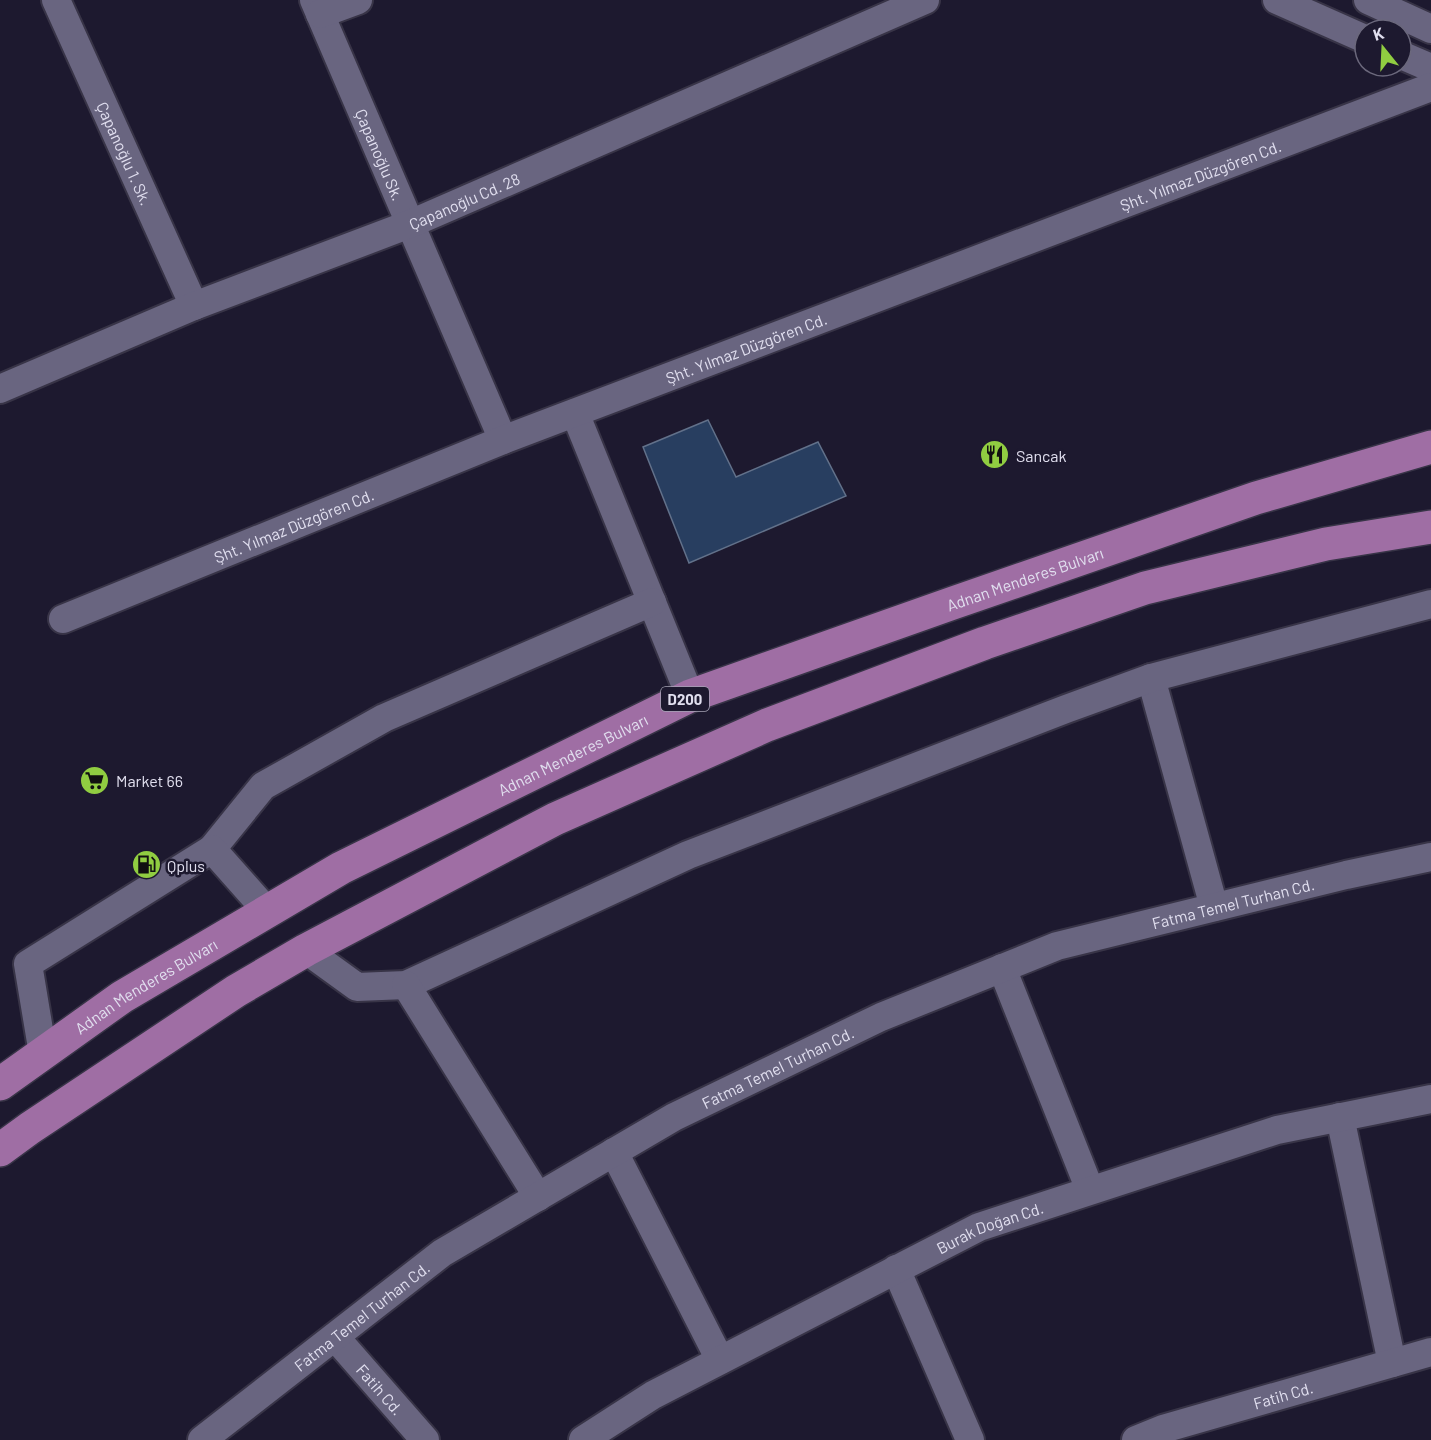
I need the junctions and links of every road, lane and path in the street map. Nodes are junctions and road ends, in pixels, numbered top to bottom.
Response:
1 (56, 0) edge
2 (358, 0) edge
3 (925, 0) edge
4 (1277, 0) edge
5 (1368, 0) edge
6 (317, 7) edge
7 (1431, 29) edge
8 (1353, 34) edge
9 (1413, 60) edge
10 (1431, 68) edge
11 (1431, 87) edge
12 (410, 224) junction
13 (194, 306) junction
14 (0, 389) edge
15 (575, 413) junction
16 (503, 441) junction
17 (1431, 447) edge
18 (1431, 527) edge
19 (652, 602) junction
20 (1431, 604) edge
21 (63, 619) dead end
22 (1151, 678) junction
23 (690, 696) junction
24 (212, 849) junction
25 (1430, 860) edge
26 (1214, 907) junction
27 (267, 911) junction
28 (306, 950) junction
29 (1002, 968) junction
30 (406, 985) junction
31 (43, 1054) junction
32 (0, 1084) edge
33 (1431, 1099) edge
34 (1340, 1117) junction
35 (0, 1150) edge
36 (614, 1152) junction
37 (1090, 1190) junction
38 (538, 1197) junction
39 (896, 1269) junction
40 (335, 1337) junction
41 (1431, 1352) edge
42 (720, 1360) junction
43 (1392, 1363) junction
44 (202, 1440) edge
45 (425, 1440) edge
46 (583, 1440) edge
47 (970, 1440) edge
48 (1136, 1440) edge

1 - 13 street, Çapanoğlu 1. Sk.
2 - 6 street
3 - 12 street, Çapanoğlu Cd. 28
4 - 8 street
5 - 7 street
6 - 12 street, Çapanoğlu Sk.
9 - 10 street
11 - 15 street, Şht. Yılmaz Düzgören Cd.
12 - 13 street, Çapanoğlu Cd. 28
12 - 16 street, Çapanoğlu Sk.
13 - 14 street, Çapanoğlu Cd. 28
15 - 16 street, Şht. Yılmaz Düzgören Cd.
15 - 19 street
16 - 21 street, Şht. Yılmaz Düzgören Cd.
17 - 23 highway, Adnan Menderes Bulvarı / D200
18 - 28 highway
19 - 23 street
19 - 24 street
20 - 22 street
22 - 26 street
22 - 30 street
23 - 27 highway, Adnan Menderes Bulvarı / D200
24 - 27 street
24 - 31 street
25 - 26 street, Fatma Temel Turhan Cd.
26 - 29 street, Fatma Temel Turhan Cd.
27 - 31 highway, Adnan Menderes Bulvarı / D200
28 - 30 street
28 - 35 highway
29 - 36 street, Fatma Temel Turhan Cd.
29 - 37 street
30 - 38 street
31 - 32 highway, Adnan Menderes Bulvarı / D200
33 - 34 street, Burak Doğan Cd.
34 - 37 street, Burak Doğan Cd.
34 - 43 street
36 - 38 street, Fatma Temel Turhan Cd.
36 - 42 street
37 - 39 street, Burak Doğan Cd.
38 - 40 street, Fatma Temel Turhan Cd.
39 - 42 street, Burak Doğan Cd.
39 - 47 street
40 - 44 street, Fatma Temel Turhan Cd.
40 - 45 street, Fatih Cd.
41 - 43 street, Fatih Cd.
42 - 46 street, Burak Doğan Cd.
43 - 48 street, Fatih Cd.

